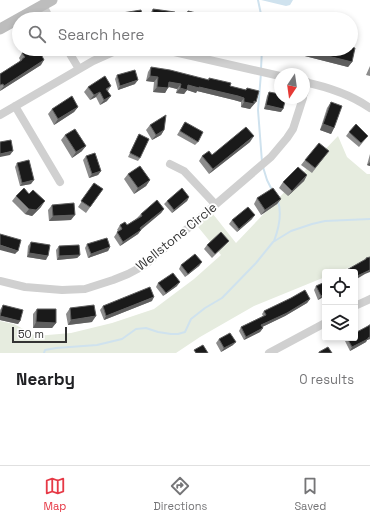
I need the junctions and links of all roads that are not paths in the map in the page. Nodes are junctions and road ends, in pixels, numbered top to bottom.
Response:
1 (47, 2) edge
2 (30, 12) edge
3 (49, 12) edge
4 (12, 22) edge
5 (0, 29) edge
6 (71, 56) edge
7 (105, 56) edge
8 (192, 56) edge
9 (79, 69) junction
10 (274, 75) edge
11 (310, 83) edge
12 (301, 104) edge
13 (15, 106) junction
14 (370, 108) edge
15 (0, 115) edge
16 (170, 164) dead end
17 (60, 182) dead end
18 (215, 204) junction
19 (0, 281) edge
20 (370, 300) edge
21 (358, 305) edge
22 (322, 325) edge
23 (269, 353) edge

1 - 2 main road
1 - 3 street
4 - 5 main road
6 - 9 street
7 - 9 street
8 - 10 street
9 - 13 street
11 - 14 street
12 - 18 street, Wellstone Circle
13 - 15 street
13 - 17 street
16 - 18 street
18 - 19 street, Wellstone Circle
20 - 21 street
22 - 23 street

